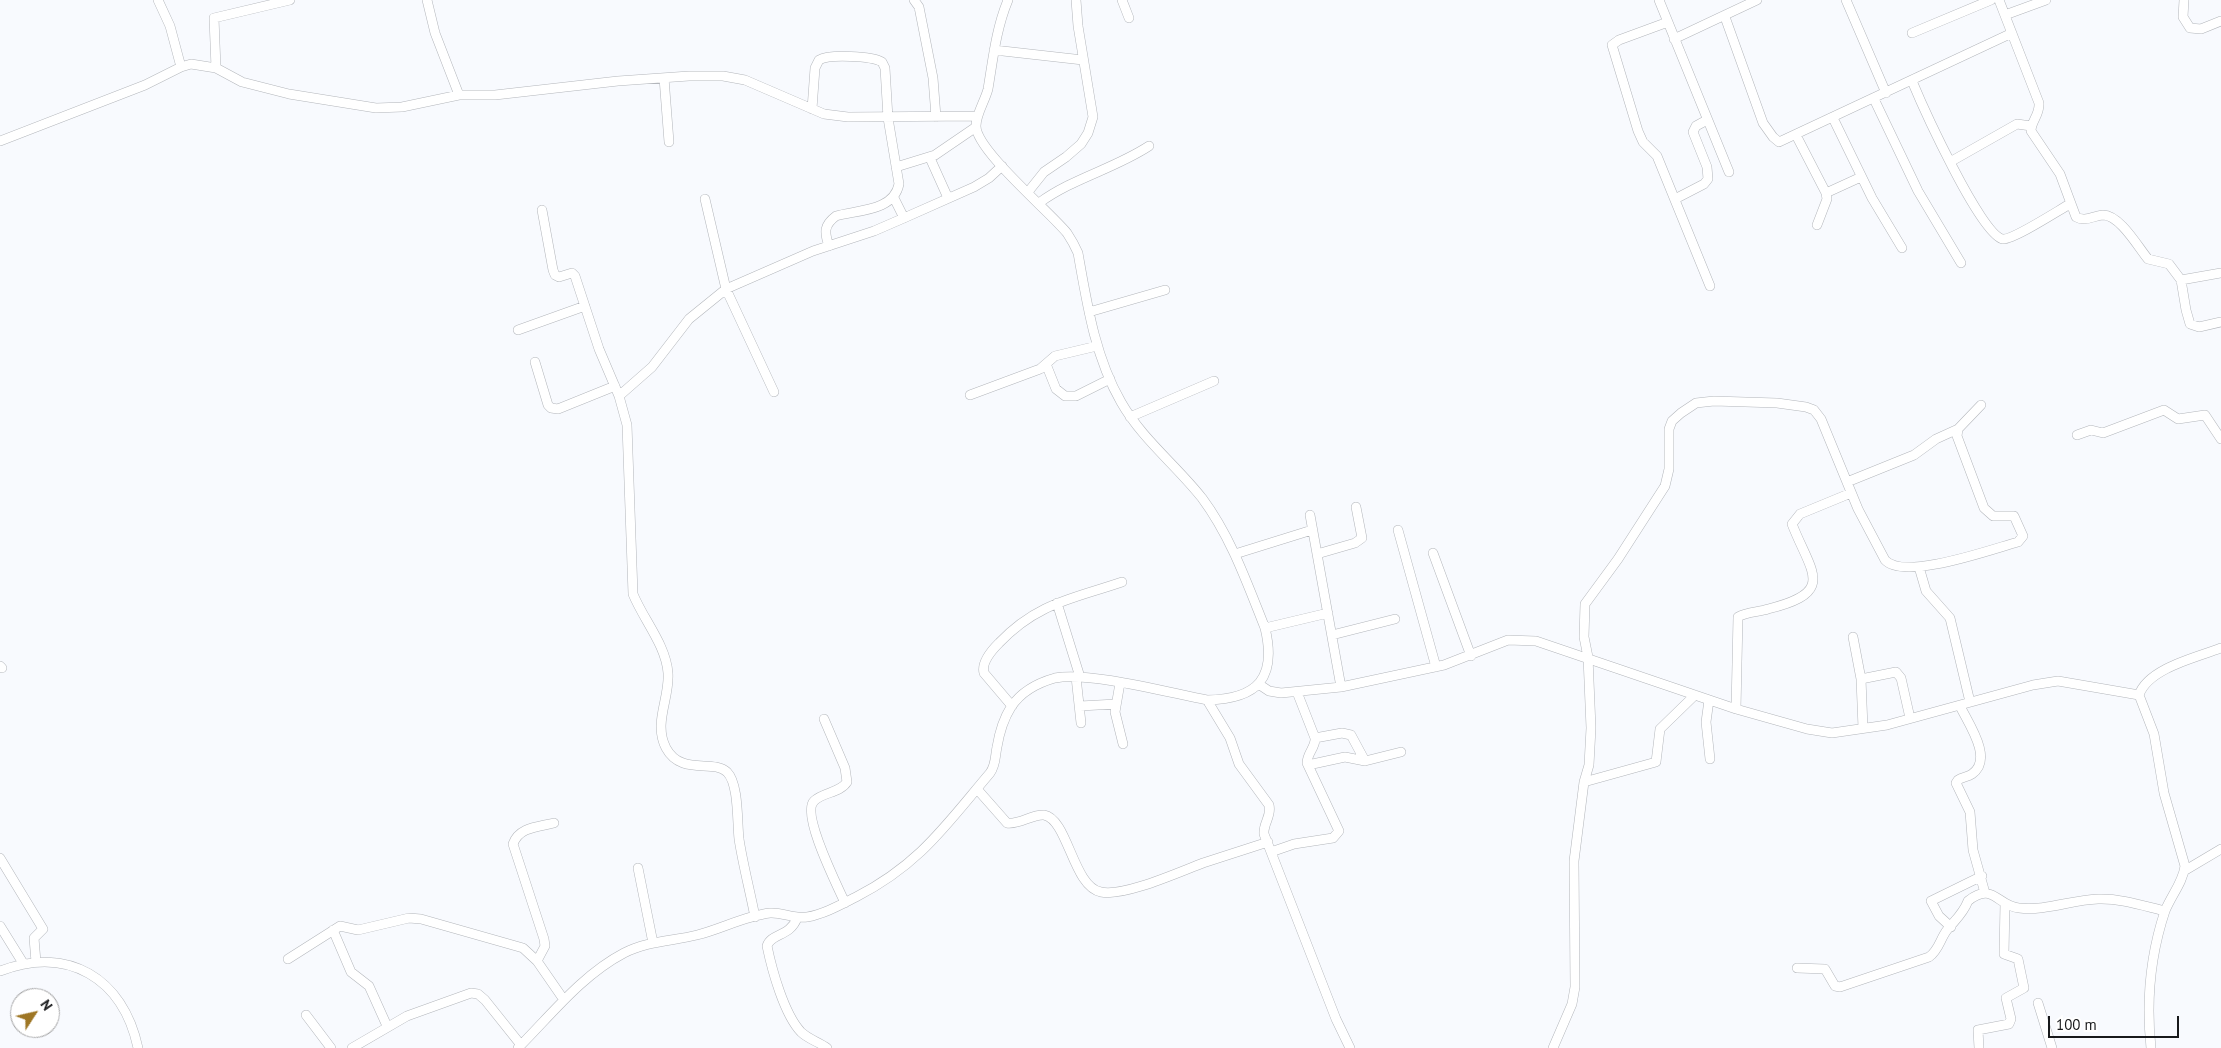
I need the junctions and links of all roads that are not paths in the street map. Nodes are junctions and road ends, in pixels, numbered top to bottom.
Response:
1 (158, 0) edge
2 (290, 0) edge
3 (428, 0) edge
4 (914, 0) edge
5 (1008, 0) edge
6 (1076, 0) edge
7 (1122, 0) edge
8 (1659, 0) edge
9 (1757, 0) edge
10 (1846, 0) edge
11 (1991, 0) edge
12 (1999, 0) edge
13 (2046, 0) edge
14 (2184, 0) edge
15 (2005, 15) junction
16 (1725, 17) junction
17 (1129, 18) dead end
18 (2221, 21) edge
19 (1668, 22) junction
20 (1912, 33) dead end
21 (2012, 33) junction
22 (1674, 39) junction
23 (994, 50) junction
24 (1083, 60) junction
25 (181, 67) junction
26 (216, 68) junction
27 (664, 78) junction
28 (1912, 81) junction
29 (1886, 93) junction
30 (459, 95) junction
31 (1874, 98) junction
32 (812, 109) junction
33 (978, 116) junction
34 (936, 117) junction
35 (888, 118) junction
36 (1833, 118) junction
37 (1707, 120) junction
38 (2031, 126) junction
39 (976, 127) junction
40 (1796, 136) junction
41 (0, 141) edge
42 (669, 142) dead end
43 (1149, 146) dead end
44 (930, 158) junction
45 (1950, 162) junction
46 (1002, 166) junction
47 (896, 167) junction
48 (1728, 172) dead end
49 (1861, 177) junction
50 (1028, 192) junction
51 (1826, 193) junction
52 (894, 198) junction
53 (948, 198) junction
54 (1674, 199) junction
55 (705, 200) dead end
56 (1039, 203) junction
57 (2070, 204) junction
58 (542, 210) dead end
59 (904, 218) junction
60 (1816, 225) dead end
61 (829, 246) junction
62 (1902, 248) dead end
63 (1961, 263) dead end
64 (2221, 273) edge
65 (2182, 280) junction
66 (1710, 286) dead end
67 (726, 289) junction
68 (1165, 290) dead end
69 (586, 306) junction
70 (1088, 312) junction
71 (2221, 322) edge
72 (518, 330) dead end
73 (1097, 346) junction
74 (535, 362) dead end
75 (1046, 364) junction
76 (1110, 379) junction
77 (1214, 381) dead end
78 (615, 386) junction
79 (774, 392) dead end
80 (970, 395) dead end
81 (619, 396) junction
82 (1981, 405) dead end
83 (1130, 417) junction
84 (1958, 429) junction
85 (2077, 435) dead end
86 (2221, 440) edge
87 (1847, 482) junction
88 (1851, 493) junction
89 (1356, 507) dead end
90 (1310, 515) dead end
91 (1312, 530) junction
92 (1398, 530) dead end
93 (1433, 553) dead end
94 (1235, 554) junction
95 (1317, 554) junction
96 (1919, 567) junction
97 (1122, 582) dead end
98 (1057, 603) junction
99 (1328, 613) junction
100 (1395, 619) dead end
101 (1265, 628) junction
102 (1332, 635) junction
103 (1853, 637) dead end
104 (2221, 648) edge
105 (1471, 656) junction
106 (1584, 656) junction
107 (1436, 667) junction
108 (1078, 677) junction
109 (1861, 679) junction
110 (1120, 683) junction
111 (1260, 685) junction
112 (1341, 687) junction
113 (1297, 692) junction
114 (2140, 694) junction
115 (1695, 695) junction
116 (1207, 700) junction
117 (1709, 700) junction
118 (1970, 702) junction
119 (1116, 704) junction
120 (1012, 706) junction
121 (1080, 706) junction
122 (1960, 706) junction
123 (1736, 709) junction
124 (1910, 718) junction
125 (824, 719) dead end
126 (1080, 722) dead end
127 (1863, 728) junction
128 (1315, 738) junction
129 (1123, 744) dead end
130 (1401, 752) dead end
131 (1710, 759) dead end
132 (1365, 761) junction
133 (1308, 765) junction
134 (1584, 782) junction
135 (977, 788) junction
136 (554, 823) dead end
137 (1268, 842) junction
138 (2221, 849) edge
139 (1271, 852) junction
140 (0, 858) edge
141 (638, 868) dead end
142 (2184, 871) junction
143 (1982, 876) junction
144 (1985, 893) junction
145 (845, 903) junction
146 (2005, 903) junction
147 (2165, 911) junction
148 (755, 917) junction
149 (797, 918) junction
150 (0, 926) edge
151 (1950, 927) junction
152 (333, 930) junction
153 (654, 943) junction
154 (288, 960) dead end
155 (537, 960) junction
156 (36, 962) junction
157 (23, 963) junction
158 (1797, 968) dead end
159 (0, 971) edge
160 (564, 1000) junction
161 (2038, 1003) dead end
162 (306, 1015) dead end
163 (387, 1026) junction
164 (519, 1046) edge
165 (138, 1048) edge
166 (331, 1048) edge
167 (352, 1048) edge
168 (827, 1048) edge
169 (1350, 1048) edge
170 (1553, 1048) edge
171 (1979, 1048) edge
172 (2052, 1048) edge
173 (2152, 1048) edge

1 - 25 street
2 - 26 street
3 - 30 street
4 - 34 street
5 - 23 street
6 - 24 street
7 - 17 street
8 - 19 street
9 - 16 street
10 - 29 street
11 - 20 street
12 - 15 street
13 - 15 street
14 - 18 street
15 - 21 street
16 - 22 street
16 - 40 street
19 - 22 street
19 - 54 street
21 - 28 street
21 - 38 street
22 - 37 street
23 - 24 street
23 - 33 street
24 - 50 street
25 - 26 street
25 - 41 street
26 - 30 street
27 - 30 street
27 - 32 street
27 - 42 street
28 - 29 street
28 - 45 street
29 - 31 street
31 - 36 street
31 - 63 street
32 - 35 street
32 - 35 street
33 - 34 street
33 - 39 street
34 - 35 street
35 - 47 street
36 - 40 street
36 - 49 street
37 - 48 street
37 - 54 street
38 - 45 street
38 - 57 street
39 - 44 street
39 - 46 street
40 - 51 street
43 - 56 street
44 - 47 street
44 - 53 street
45 - 57 street
46 - 50 street
46 - 53 street
47 - 52 street
49 - 51 street
49 - 62 street
50 - 56 street
51 - 60 street
52 - 59 street
52 - 61 street
53 - 59 street
54 - 66 street
55 - 67 street
56 - 70 street
57 - 65 street
58 - 69 street
59 - 61 street
61 - 67 street
64 - 65 street
65 - 71 street
67 - 79 street
67 - 81 street
68 - 70 street
69 - 72 street
69 - 78 street
70 - 73 street
73 - 75 street
73 - 76 street
74 - 78 street
75 - 76 street
75 - 80 street
76 - 83 street
77 - 83 street
78 - 81 street
81 - 148 street
82 - 84 street
83 - 94 street
84 - 87 street
84 - 96 street
85 - 86 street
87 - 88 street
87 - 106 street
88 - 96 street
88 - 123 street
89 - 95 street
90 - 91 street
91 - 94 street
91 - 95 street
92 - 107 street
93 - 105 street
94 - 101 street
95 - 99 street
96 - 118 street
97 - 98 street
98 - 108 street
98 - 120 street
99 - 101 street
99 - 102 street
100 - 102 street
101 - 111 street
102 - 112 street
103 - 109 street
104 - 114 street
105 - 106 street
105 - 107 street
106 - 115 street
106 - 134 street
107 - 112 street
108 - 110 street
108 - 120 street
108 - 121 street
109 - 124 street
109 - 127 street
110 - 116 street
110 - 119 street
111 - 113 street
111 - 116 street
112 - 113 street
113 - 128 street
114 - 118 street
114 - 142 street
115 - 117 street
115 - 134 street
116 - 137 street
117 - 123 street
117 - 131 street
118 - 122 street
119 - 121 street
119 - 129 street
120 - 135 street
121 - 126 street
122 - 124 street
122 - 143 street
123 - 127 street
124 - 127 street
125 - 145 street
128 - 132 street
128 - 133 street
130 - 132 street
132 - 133 street
133 - 139 street
134 - 170 street
135 - 137 street
135 - 145 street
136 - 155 street
137 - 139 street
138 - 142 street
139 - 169 street
140 - 156 street
141 - 153 street
142 - 147 street
143 - 144 street
143 - 151 street
144 - 146 street
144 - 151 street
145 - 149 street
146 - 147 street
146 - 171 street
147 - 173 street
148 - 149 street
148 - 153 street
149 - 168 street
150 - 157 street
151 - 158 street
152 - 154 street
152 - 155 street
152 - 163 street
153 - 160 street
155 - 160 street
156 - 157 street
156 - 165 street
157 - 159 street
160 - 164 street
161 - 172 street
162 - 166 street
163 - 164 street
163 - 167 street

